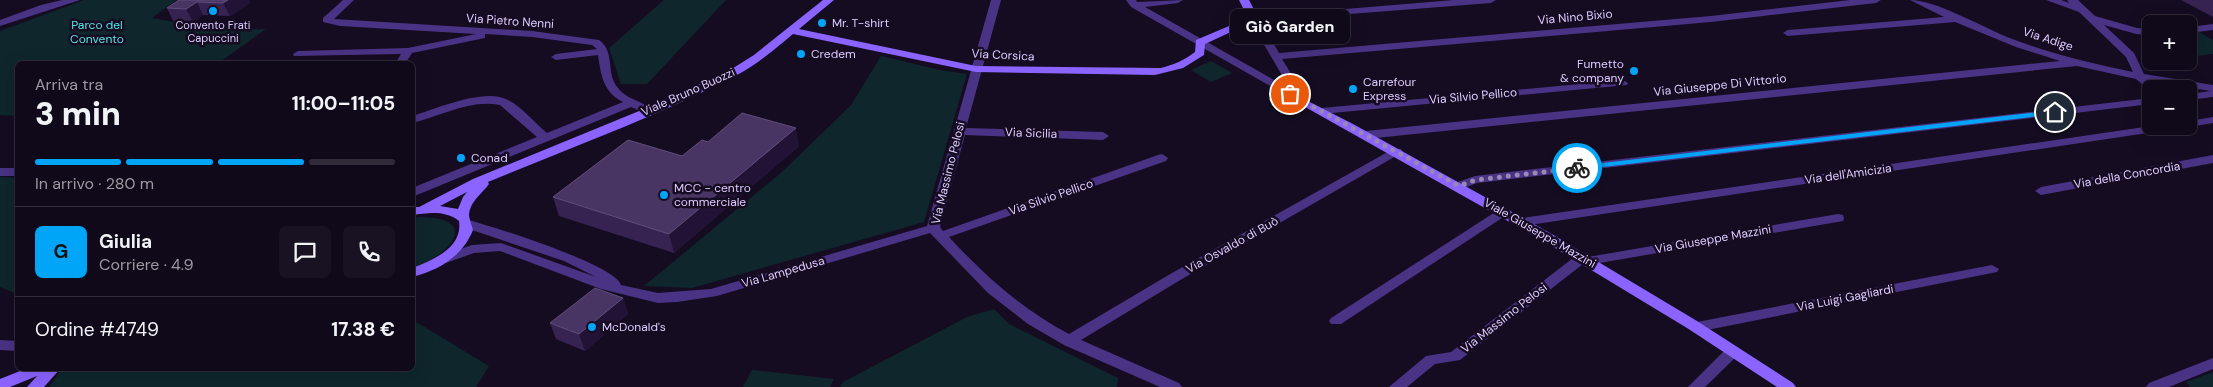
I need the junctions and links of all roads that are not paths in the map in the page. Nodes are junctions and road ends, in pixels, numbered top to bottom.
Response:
1 (75, 0) edge
2 (349, 0) edge
3 (829, 0) edge
4 (996, 0) edge
5 (1178, 0) edge
6 (1244, 0) edge
7 (1491, 0) edge
8 (1876, 0) edge
9 (1915, 0) edge
10 (2051, 0) edge
11 (2072, 0) edge
12 (1133, 2) edge
13 (44, 7) junction
14 (2088, 14) junction
15 (0, 15) edge
16 (1954, 18) junction
17 (1254, 19) junction
18 (0, 23) edge
19 (2213, 27) edge
20 (2197, 29) edge
21 (792, 31) junction
22 (2142, 31) edge
23 (498, 32) junction
24 (1788, 33) dead end
25 (1200, 42) junction
26 (408, 51) junction
27 (603, 51) junction
28 (298, 54) dead end
29 (1276, 56) junction
30 (556, 57) dead end
31 (402, 61) edge
32 (2077, 63) junction
33 (976, 68) junction
34 (2139, 76) junction
35 (2152, 80) edge
36 (2142, 81) edge
37 (1623, 83) dead end
38 (2213, 88) edge
39 (2197, 90) edge
40 (2197, 92) edge
41 (2213, 94) edge
42 (1302, 101) junction
43 (2142, 102) edge
44 (631, 103) junction
45 (648, 111) junction
46 (1322, 111) junction
47 (415, 119) edge
48 (2213, 120) edge
49 (2197, 123) edge
50 (959, 131) junction
51 (2142, 131) edge
52 (1366, 134) junction
53 (1103, 136) dead end
54 (545, 138) junction
55 (1397, 152) junction
56 (1162, 158) dead end
57 (531, 159) junction
58 (2213, 159) edge
59 (0, 172) edge
60 (15, 172) edge
61 (1459, 186) junction
62 (2041, 191) dead end
63 (415, 192) edge
64 (417, 210) edge
65 (1503, 211) junction
66 (1838, 218) dead end
67 (465, 221) junction
68 (1522, 222) junction
69 (936, 232) junction
70 (446, 259) junction
71 (1585, 260) junction
72 (1992, 269) dead end
73 (415, 272) edge
74 (630, 291) junction
75 (1336, 321) dead end
76 (1697, 327) junction
77 (1069, 341) junction
78 (0, 345) edge
79 (15, 346) edge
80 (1733, 351) junction
81 (2213, 363) edge
82 (34, 371) edge
83 (51, 371) edge
84 (0, 385) edge
85 (35, 387) edge
86 (1174, 387) edge
87 (1397, 387) edge
88 (1696, 387) edge
89 (1788, 387) edge
90 (2154, 387) edge

1 - 13 street
2 - 23 street, Via Pietro Nenni
3 - 21 main road, Viale Bruno Buozzi
4 - 33 street, Via Massimo Pelosi
5 - 12 street
6 - 17 main road
7 - 17 street
8 - 29 street, Via Nino Bixio
9 - 16 street, Via Adige
10 - 14 street
11 - 14 street
12 - 25 street, Viale Giuseppe Mazzini
13 - 15 street
13 - 18 street
14 - 22 street
14 - 34 street
16 - 24 street
16 - 32 street, Via Adige
17 - 25 main road
17 - 29 street
19 - 20 street
21 - 33 main road, Via Corsica
21 - 45 main road, Viale Bruno Buozzi
23 - 26 street
23 - 27 street, Via Pietro Nenni
25 - 33 main road, Via Corsica
25 - 42 street, Viale Giuseppe Mazzini
26 - 28 street
26 - 31 street
27 - 30 street
27 - 44 street
29 - 42 street
32 - 34 street, Via Adige
32 - 52 street, Via Giuseppe Di Vittorio
33 - 50 street, Via Massimo Pelosi
34 - 35 street, Via Adige
34 - 36 street
37 - 46 street, Via Silvio Pellico
38 - 39 street, Via Adige
40 - 41 street
42 - 46 main road, Viale Giuseppe Mazzini
43 - 61 street
44 - 45 street
44 - 54 street
45 - 57 main road, Viale Bruno Buozzi
46 - 52 main road, Viale Giuseppe Mazzini
47 - 54 street
48 - 49 street
50 - 53 street, Via Sicilia
50 - 69 street, Via Massimo Pelosi
51 - 68 street, Via dell'Amicizia
52 - 55 main road, Viale Giuseppe Mazzini
54 - 63 street
55 - 61 main road, Viale Giuseppe Mazzini
55 - 77 street, Via Osvaldo di Buò
56 - 69 street, Via Silvio Pellico
57 - 64 main road, Viale Bruno Buozzi
57 - 67 main road, Viale Bruno Buozzi
58 - 62 street, Via della Concordia
59 - 60 street
61 - 65 main road, Viale Giuseppe Mazzini
64 - 67 main road
65 - 68 main road, Viale Giuseppe Mazzini
65 - 75 street
66 - 71 street, Via Giuseppe Mazzini
67 - 70 main road, Viale Bruno Buozzi
67 - 74 street, Via Lampedusa
68 - 71 main road, Viale Giuseppe Mazzini
69 - 74 street, Via Lampedusa
69 - 77 street, Via Massimo Pelosi
70 - 73 main road
70 - 74 street, Via Lampedusa
71 - 76 main road, Viale Giuseppe Mazzini
71 - 87 street, Via Massimo Pelosi
72 - 76 street, Via Luigi Gagliardi
76 - 80 main road, Viale Giuseppe Mazzini
77 - 86 street, Via Massimo Pelosi
78 - 79 street
80 - 88 street
80 - 89 main road, Viale Giuseppe Mazzini
81 - 90 street
82 - 84 main road
83 - 85 main road

